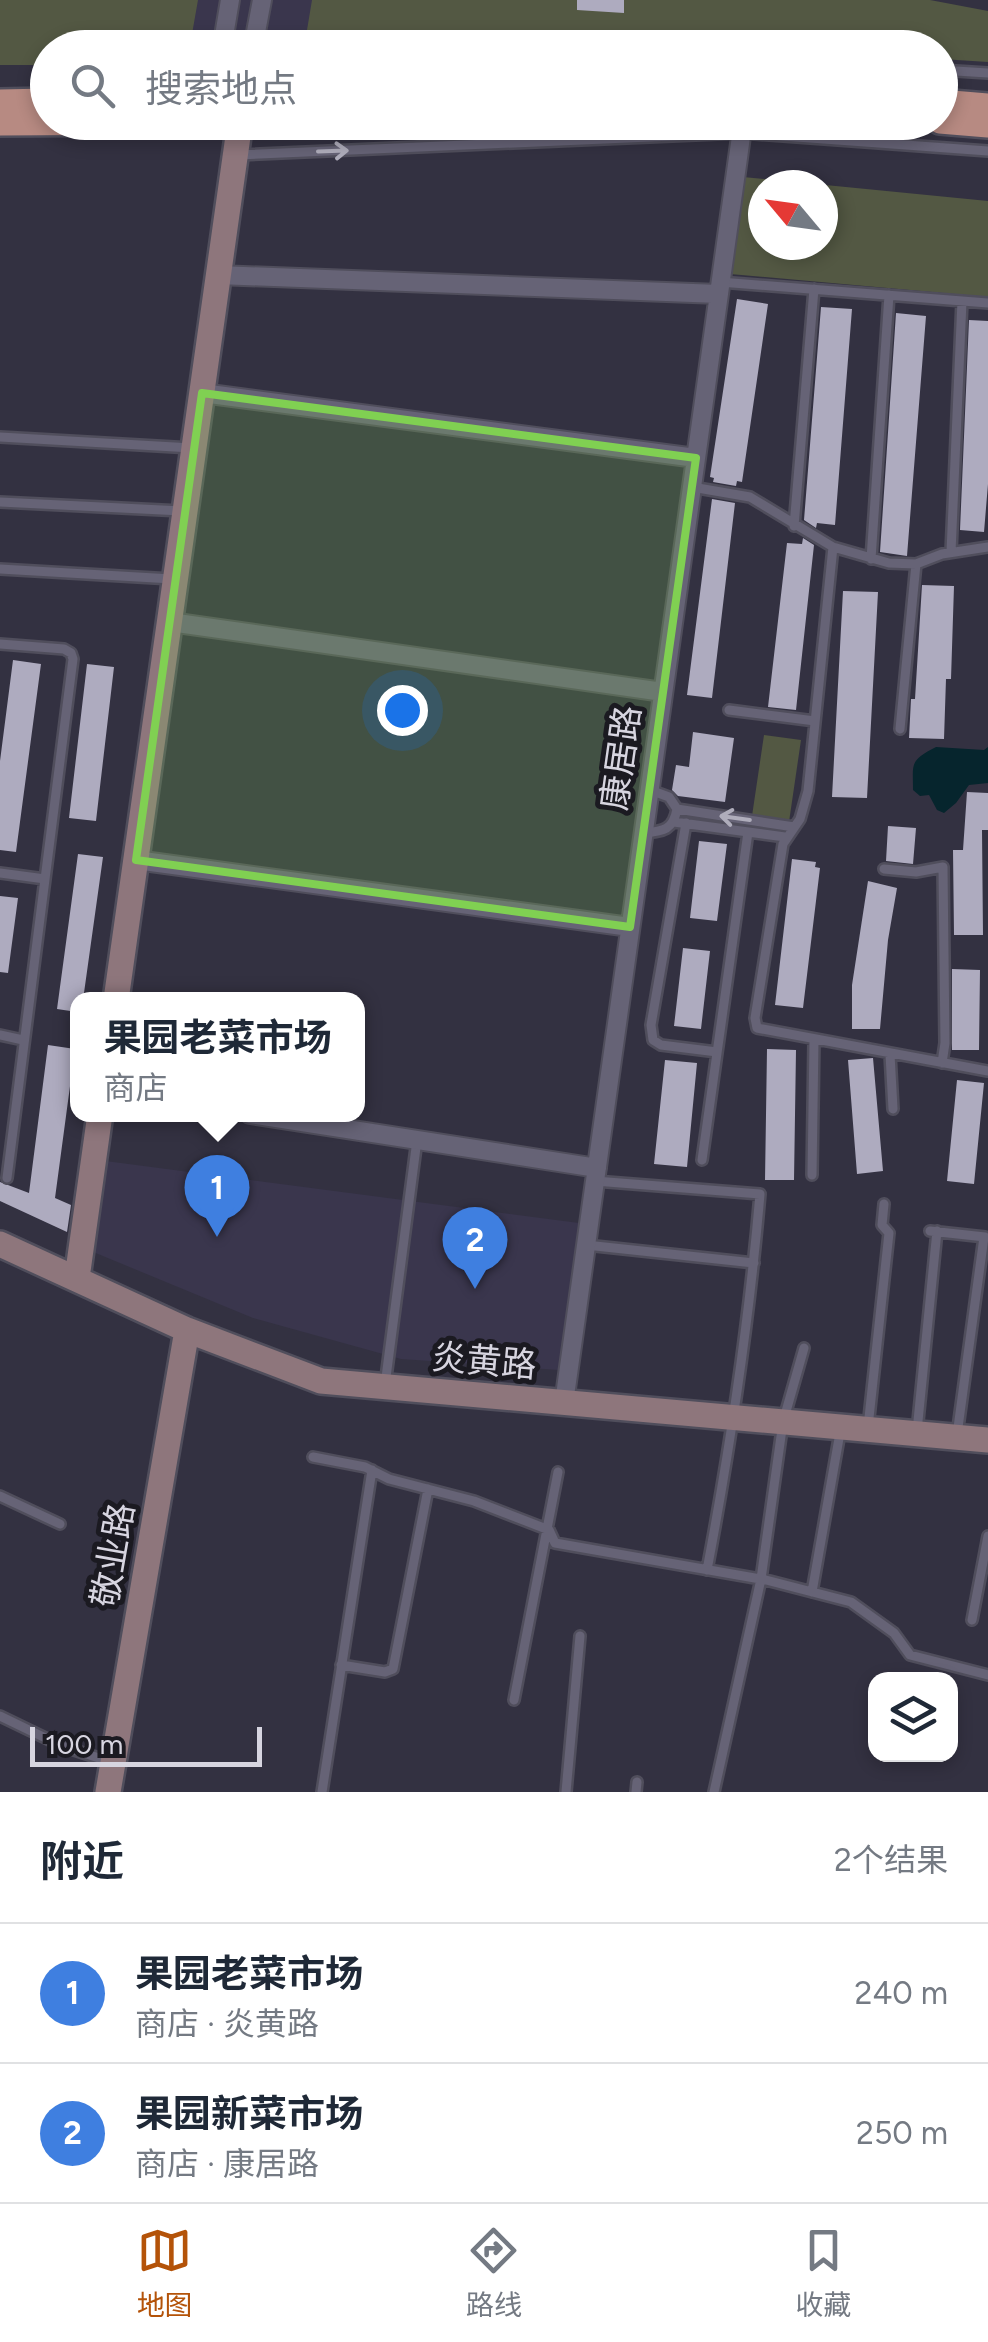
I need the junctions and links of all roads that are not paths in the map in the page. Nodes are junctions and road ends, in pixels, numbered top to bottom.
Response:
1 (230, 0) edge
2 (262, 0) edge
3 (225, 30) edge
4 (256, 30) edge
5 (958, 71) edge
6 (988, 73) edge
7 (0, 102) edge
8 (30, 102) edge
9 (958, 104) edge
10 (988, 106) edge
11 (958, 122) edge
12 (0, 124) edge
13 (30, 124) edge
14 (988, 124) edge
15 (238, 140) edge
16 (517, 140) edge
17 (740, 140) edge
18 (876, 140) edge
19 (988, 150) edge
20 (236, 155) junction
21 (218, 276) junction
22 (720, 288) junction
23 (814, 289) junction
24 (890, 295) junction
25 (962, 301) junction
26 (988, 303) edge
27 (202, 394) junction
28 (0, 437) edge
29 (194, 448) junction
30 (696, 458) junction
31 (692, 487) junction
32 (0, 502) edge
33 (185, 511) junction
34 (794, 526) junction
35 (834, 547) junction
36 (988, 547) edge
37 (950, 552) junction
38 (871, 559) junction
39 (916, 564) junction
40 (0, 568) edge
41 (176, 579) junction
42 (170, 622) junction
43 (0, 644) edge
44 (663, 692) junction
45 (730, 710) dead end
46 (815, 720) junction
47 (900, 729) dead end
48 (650, 790) junction
49 (677, 809) junction
50 (674, 822) junction
51 (686, 823) junction
52 (794, 827) junction
53 (748, 832) junction
54 (644, 833) junction
55 (785, 837) junction
56 (136, 860) junction
57 (884, 868) dead end
58 (0, 873) edge
59 (44, 880) junction
60 (630, 927) junction
61 (117, 992) edge
62 (0, 1035) edge
63 (24, 1040) junction
64 (814, 1040) junction
65 (717, 1052) junction
66 (890, 1054) junction
67 (942, 1063) junction
68 (988, 1071) edge
69 (893, 1109) dead end
70 (99, 1122) edge
71 (301, 1122) edge
72 (417, 1140) junction
73 (702, 1160) dead end
74 (596, 1174) junction
75 (812, 1175) dead end
76 (7, 1178) dead end
77 (884, 1204) dead end
78 (986, 1237) edge
79 (0, 1244) edge
80 (586, 1246) junction
81 (754, 1263) junction
82 (77, 1278) junction
83 (187, 1330) junction
84 (804, 1348) dead end
85 (384, 1387) junction
86 (564, 1403) junction
87 (736, 1418) junction
88 (783, 1422) junction
89 (841, 1427) junction
90 (868, 1430) junction
91 (916, 1434) junction
92 (957, 1437) junction
93 (988, 1440) edge
94 (314, 1457) dead end
95 (372, 1470) junction
96 (558, 1472) dead end
97 (428, 1489) junction
98 (0, 1496) edge
99 (60, 1524) dead end
100 (549, 1530) junction
101 (988, 1536) edge
102 (706, 1570) junction
103 (761, 1580) junction
104 (812, 1592) junction
105 (972, 1620) dead end
106 (580, 1636) dead end
107 (341, 1665) junction
108 (988, 1675) edge
109 (514, 1700) dead end
110 (0, 1716) edge
111 (113, 1763) junction
112 (108, 1792) edge
113 (322, 1792) edge
114 (566, 1792) edge
115 (714, 1792) edge

1 - 3 street
2 - 4 street
5 - 6 lane
7 - 8 main road
9 - 10 main road
11 - 14 main road
12 - 13 main road
15 - 20 street
20 -> 16 lane
17 - 22 street, 康居路
18 - 19 lane
20 - 21 street
21 - 22 street
21 - 27 street
22 - 23 lane
22 - 30 street, 康居路
23 - 24 lane
23 - 34 lane
24 - 25 lane
24 - 38 lane
25 - 26 lane
25 - 37 lane
27 - 29 street
27 - 30 street
28 - 29 lane
29 - 33 street
30 - 31 street, 康居路
31 - 34 lane
31 - 44 street, 康居路
32 - 33 lane
33 - 41 street
34 - 35 lane
35 - 38 lane
35 - 46 lane
36 - 37 lane
37 - 39 lane
38 - 39 lane
39 - 47 lane
40 - 41 lane
41 - 42 street
42 - 44 street
42 - 56 street
43 - 59 lane
44 - 48 street, 康居路
45 - 46 lane
46 - 52 lane
48 - 49 lane
48 - 54 street, 康居路
49 - 50 lane
52 -> 49 lane
50 - 51 lane
50 - 54 lane
51 - 53 lane
51 - 65 lane
52 - 55 lane
53 - 55 lane
53 - 65 lane
54 - 60 street, 康居路
55 - 64 lane
56 - 60 street
56 - 61 street
57 - 67 lane
58 - 59 lane
59 - 63 lane
60 - 74 street, 康居路
62 - 63 lane
63 - 76 lane
64 - 66 lane
64 - 75 lane
65 - 73 lane
66 - 67 lane
66 - 69 lane
67 - 68 lane
70 - 82 street
71 - 72 street
72 - 74 street
72 - 85 lane
74 - 80 street, 康居路
74 - 81 lane
77 - 90 lane
78 - 91 lane
78 - 92 lane
79 - 82 street, 炎黄路
80 - 81 lane
80 - 86 street, 康居路
81 - 87 lane
82 - 83 street, 炎黄路
83 - 85 street, 炎黄路
83 - 111 street, 敬业路
84 - 88 lane
85 - 86 street, 炎黄路
86 - 87 street, 炎黄路
87 - 88 street, 炎黄路
87 - 102 lane
88 - 89 street, 炎黄路
88 - 103 lane
89 - 90 street, 炎黄路
89 - 104 lane
90 - 91 street, 炎黄路
91 - 92 street, 炎黄路
92 - 93 street, 炎黄路
94 - 95 lane
95 - 97 lane
95 - 107 lane
96 - 100 lane
97 - 100 lane
97 - 107 lane
98 - 99 lane
100 - 102 lane
100 - 109 lane
101 - 105 lane
102 - 103 lane
103 - 104 lane
103 - 115 lane
104 - 108 lane
106 - 114 lane
107 - 113 lane
110 - 111 lane
111 - 112 street, 敬业路

